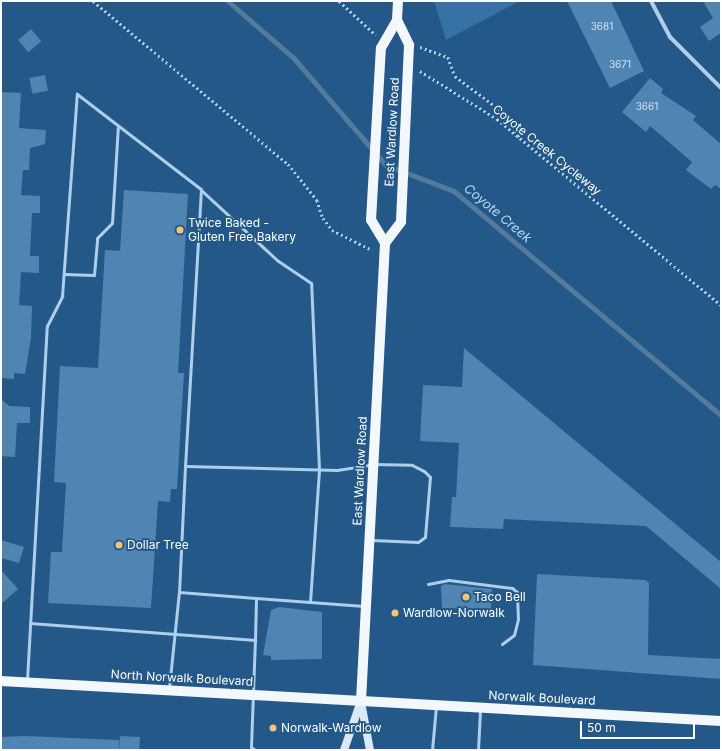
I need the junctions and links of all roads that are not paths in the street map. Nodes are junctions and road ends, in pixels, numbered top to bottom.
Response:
1 (398, 1) edge
2 (651, 1) edge
3 (396, 20) junction
4 (721, 88) edge
5 (118, 126) junction
6 (201, 190) junction
7 (385, 243) junction
8 (64, 274) junction
9 (373, 464) junction
10 (185, 466) junction
11 (319, 470) junction
12 (369, 539) junction
13 (428, 584) dead end
14 (179, 592) junction
15 (256, 598) junction
16 (310, 602) junction
17 (366, 606) junction
18 (30, 623) junction
19 (172, 634) junction
20 (255, 640) junction
21 (502, 644) dead end
22 (1, 681) edge
23 (27, 682) junction
24 (169, 690) junction
25 (253, 695) junction
26 (361, 701) junction
27 (436, 705) junction
28 (481, 708) junction
29 (721, 721) edge
30 (255, 750) edge
31 (344, 750) edge
32 (370, 750) edge
33 (432, 750) edge
34 (478, 750) edge

1 - 3 main road, East Wardlow Road
2 - 4 street
3 - 7 main road, East Wardlow Road, bridge
3 - 7 main road, East Wardlow Road, bridge
5 - 6 lane
5 - 8 lane
5 - 8 lane
6 - 10 lane
6 - 11 lane
7 - 9 main road, East Wardlow Road
8 - 18 lane
9 - 11 lane
9 - 12 main road, East Wardlow Road
9 - 12 lane
10 - 11 lane
10 - 14 lane
11 - 16 lane
12 - 17 main road, East Wardlow Road
13 - 21 lane
14 - 15 lane
14 - 19 lane
15 - 16 lane
15 - 20 lane
16 - 17 lane
17 - 26 main road, East Wardlow Road
18 - 19 lane
18 - 23 lane
19 - 20 lane
19 - 24 lane
20 - 25 lane
22 - 23 main road, North Norwalk Boulevard
23 - 24 main road, North Norwalk Boulevard
24 - 25 main road, North Norwalk Boulevard
25 - 26 main road, North Norwalk Boulevard
25 - 30 lane
26 - 27 main road, Norwalk Boulevard
26 - 31 main road, East Wardlow Road
26 - 32 main road, East Wardlow Road
27 - 28 main road, Norwalk Boulevard
27 - 33 lane
28 - 29 main road, Norwalk Boulevard
28 - 34 lane

